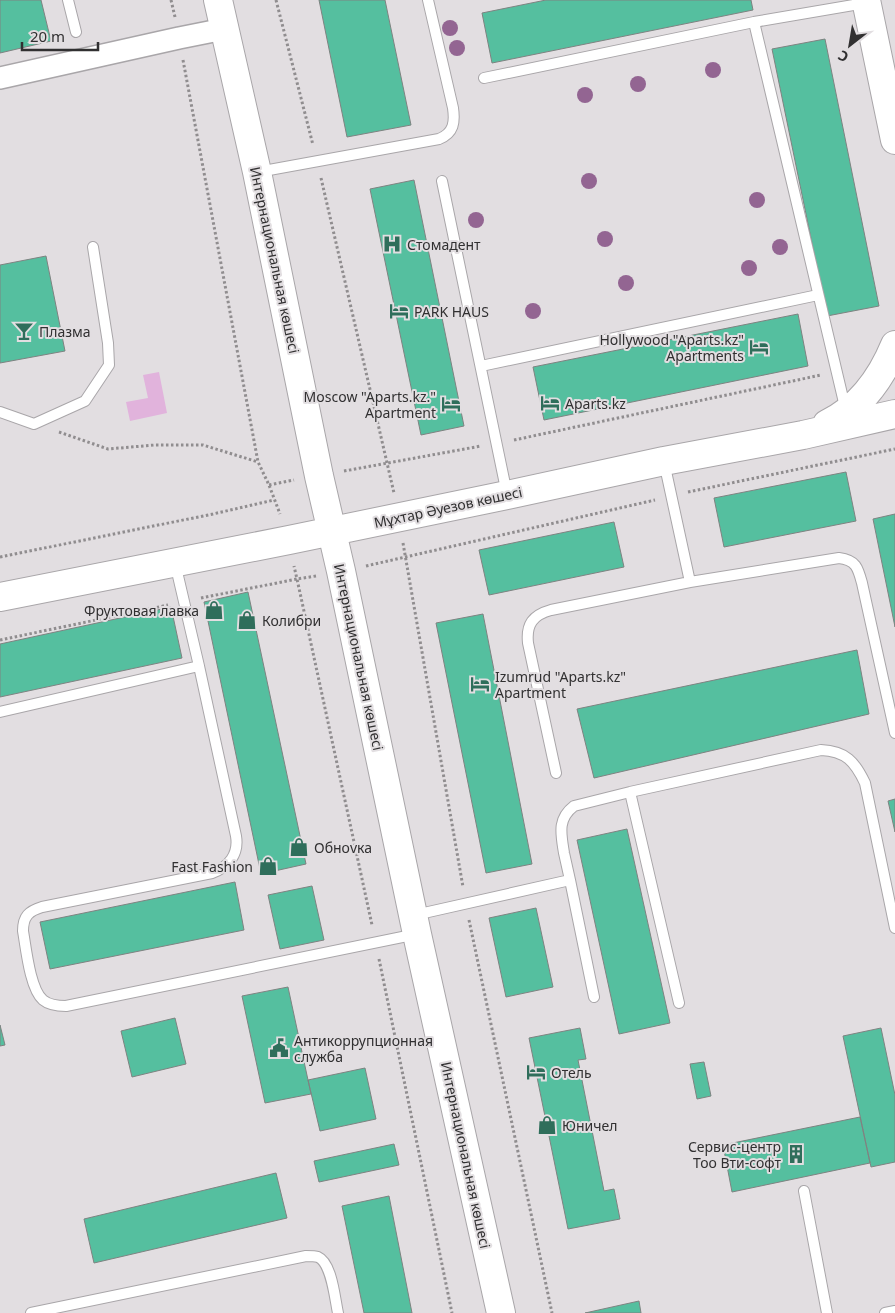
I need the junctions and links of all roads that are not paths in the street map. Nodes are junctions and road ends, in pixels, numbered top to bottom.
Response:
1 (68, 0) edge
2 (218, 0) edge
3 (428, 0) edge
4 (866, 2) edge
5 (754, 22) junction
6 (224, 29) junction
7 (76, 32) dead end
8 (0, 78) edge
9 (484, 78) dead end
10 (895, 140) edge
11 (257, 172) junction
12 (442, 181) dead end
13 (93, 247) dead end
14 (818, 295) junction
15 (895, 345) edge
16 (481, 366) junction
17 (0, 412) edge
18 (895, 414) edge
19 (847, 419) junction
20 (664, 461) junction
21 (508, 495) junction
22 (332, 531) junction
23 (175, 562) junction
24 (690, 582) junction
25 (0, 597) edge
26 (199, 666) junction
27 (0, 712) edge
28 (895, 733) edge
29 (556, 772) dead end
30 (630, 792) junction
31 (570, 880) junction
32 (416, 925) junction
33 (895, 928) edge
34 (594, 997) dead end
35 (679, 1003) dead end
36 (804, 1191) dead end
37 (895, 1311) edge
38 (31, 1313) edge
39 (338, 1313) edge
40 (501, 1313) edge
41 (827, 1313) edge
42 (885, 1313) edge

1 - 7 lane
2 - 6 main road, Интернациональная көшесі
3 - 11 lane
4 - 5 lane
4 - 10 main road
5 - 9 lane
5 - 14 lane
6 - 8 street
6 - 11 main road, Интернациональная көшесі
11 - 22 main road, Интернациональная көшесі
12 - 16 lane
13 - 17 lane
14 - 16 lane
14 - 19 lane
15 - 19 main road
16 - 21 lane
18 - 19 main road
19 - 20 main road, Мұхтар Әуезов көшесі
20 - 21 main road, Мұхтар Әуезов көшесі
20 - 24 lane
21 - 22 main road, Мұхтар Әуезов көшесі
22 - 23 main road, Мұхтар Әуезов көшесі
22 - 32 main road, Интернациональная көшесі
23 - 25 main road, Мұхтар Әуезов көшесі
23 - 26 lane
24 - 28 lane
24 - 29 lane
26 - 27 lane
26 - 32 lane
30 - 31 lane
30 - 33 lane
30 - 35 lane
31 - 32 lane
31 - 34 lane
32 - 40 main road, Интернациональная көшесі
36 - 41 lane
37 - 42 lane
38 - 39 lane

